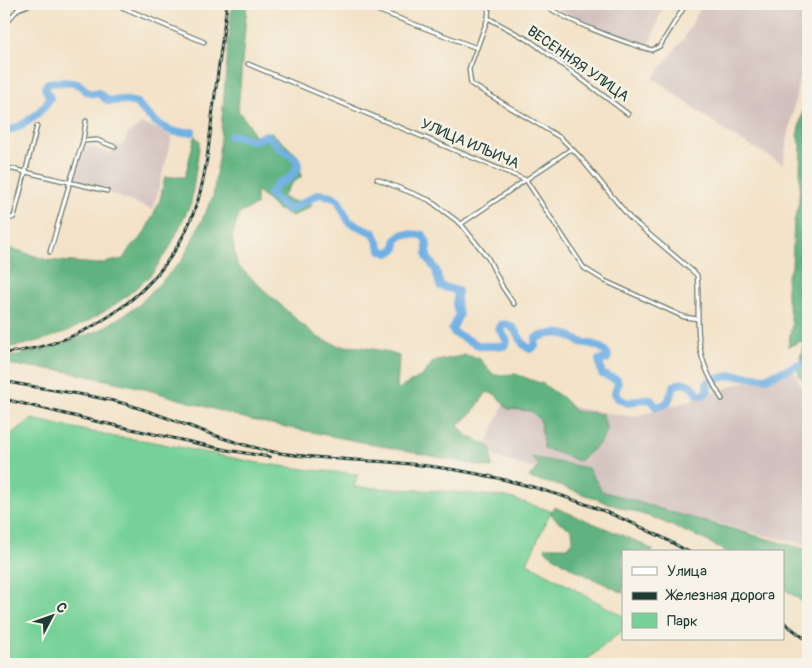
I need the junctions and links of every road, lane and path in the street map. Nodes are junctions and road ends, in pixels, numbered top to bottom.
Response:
1 (28, 4) edge
2 (117, 4) edge
3 (361, 4) edge
4 (489, 4) edge
5 (544, 4) edge
6 (686, 4) edge
7 (19, 5) edge
8 (488, 18) junction
9 (4, 25) edge
10 (204, 42) dead end
11 (477, 48) junction
12 (248, 64) dead end
13 (628, 114) dead end
14 (86, 121) dead end
15 (38, 126) dead end
16 (83, 142) junction
17 (115, 147) dead end
18 (571, 149) junction
19 (4, 167) edge
20 (26, 173) junction
21 (377, 179) dead end
22 (526, 180) junction
23 (70, 182) junction
24 (107, 192) dead end
25 (4, 221) edge
26 (461, 224) junction
27 (50, 252) dead end
28 (514, 304) dead end
29 (698, 319) junction
30 (722, 399) dead end

1 - 7 main road
2 - 10 street
3 - 11 street
4 - 8 street
5 - 6 street
7 - 9 street
8 - 11 street
8 - 13 street, ВЕСЕННЯЯ УЛИЦА
11 - 18 street
12 - 22 street, УЛИЦА ИЛЬИЧА
14 - 16 street
15 - 20 street
16 - 17 street
16 - 23 street
18 - 22 street
18 - 29 street
19 - 20 street
20 - 23 street
20 - 25 street
21 - 26 street
22 - 26 street
22 - 29 street, УЛИЦА ИЛЬИЧА
23 - 24 street
23 - 27 street
26 - 28 street
29 - 30 street

